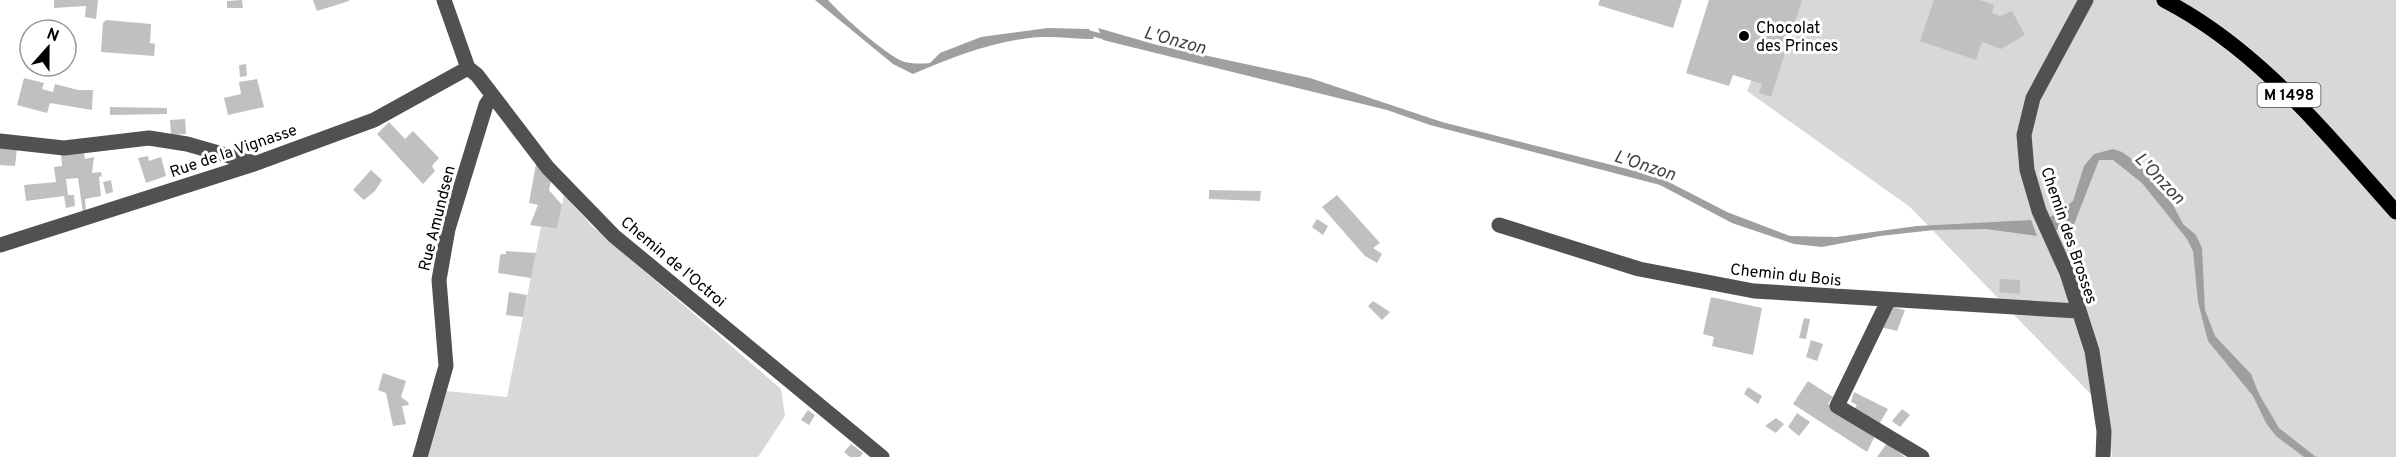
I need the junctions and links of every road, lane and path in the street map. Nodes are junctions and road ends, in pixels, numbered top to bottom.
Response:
1 (444, 0) edge
2 (2086, 0) edge
3 (2164, 0) edge
4 (468, 68) junction
5 (492, 96) junction
6 (0, 141) edge
7 (254, 164) junction
8 (2396, 212) edge
9 (1499, 225) dead end
10 (0, 245) edge
11 (1888, 302) junction
12 (2077, 311) junction
13 (420, 457) edge
14 (882, 457) edge
15 (1922, 457) edge
16 (2103, 457) edge

1 - 4 street
2 - 12 street, Chemin des Brosses
3 - 8 main road, M 1498
4 - 5 street, Chemin de l'Octroi
4 - 7 street, Rue de la Vignasse
5 - 13 street, Rue Amundsen
5 - 14 street, Chemin de l'Octroi
6 - 7 street
7 - 10 street, Rue de la Vignasse
9 - 11 street, Chemin du Bois
11 - 12 street, Chemin du Bois
11 - 15 street
12 - 16 street, Chemin des Brosses

